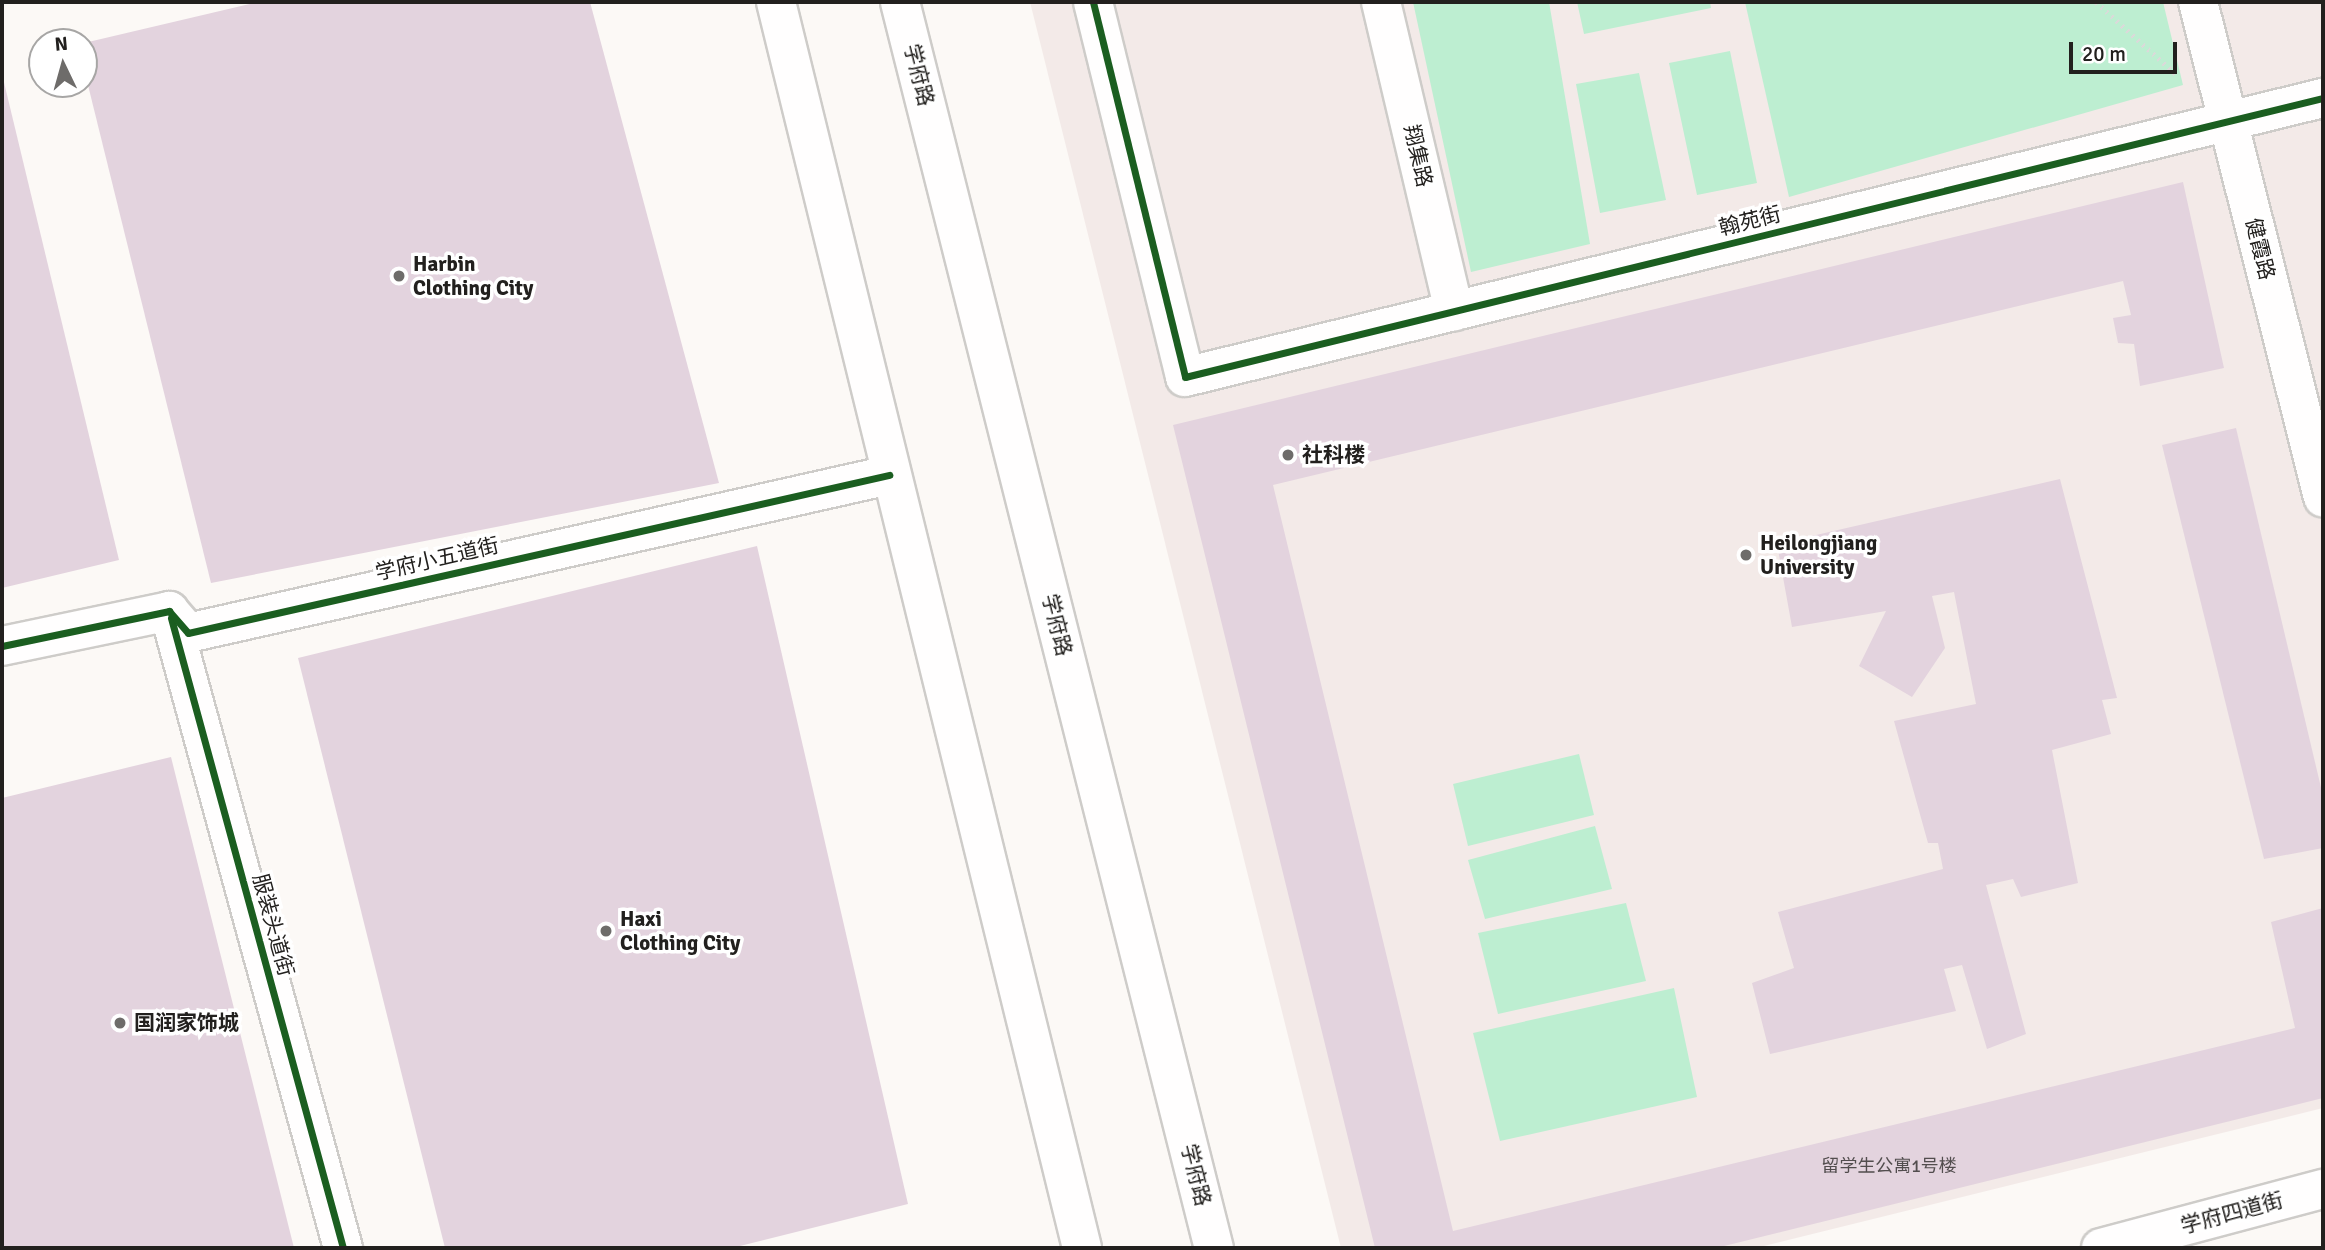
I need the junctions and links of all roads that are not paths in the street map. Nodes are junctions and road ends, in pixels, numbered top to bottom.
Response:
1 (776, 2) edge
2 (900, 2) edge
3 (1093, 2) edge
4 (1381, 2) edge
5 (2197, 2) edge
6 (2323, 99) edge
7 (2228, 122) junction
8 (1454, 311) junction
9 (889, 475) junction
10 (2323, 497) edge
11 (169, 611) junction
12 (2, 646) edge
13 (2323, 1189) edge
14 (343, 1248) edge
15 (1082, 1248) edge
16 (1214, 1248) edge
17 (2101, 1248) edge

1 - 9 main road
2 - 16 main road, 学府路
3 - 8 main road, 翰苑街
4 - 8 main road, 翔集路
5 - 7 main road, 健霞路
6 - 7 main road, 翰苑街
7 - 8 main road, 翰苑街
7 - 10 main road, 健霞路
9 - 11 main road, 学府小五道街
9 - 15 main road
11 - 12 main road
11 - 14 main road, 服装头道街
13 - 17 main road, 学府四道街

